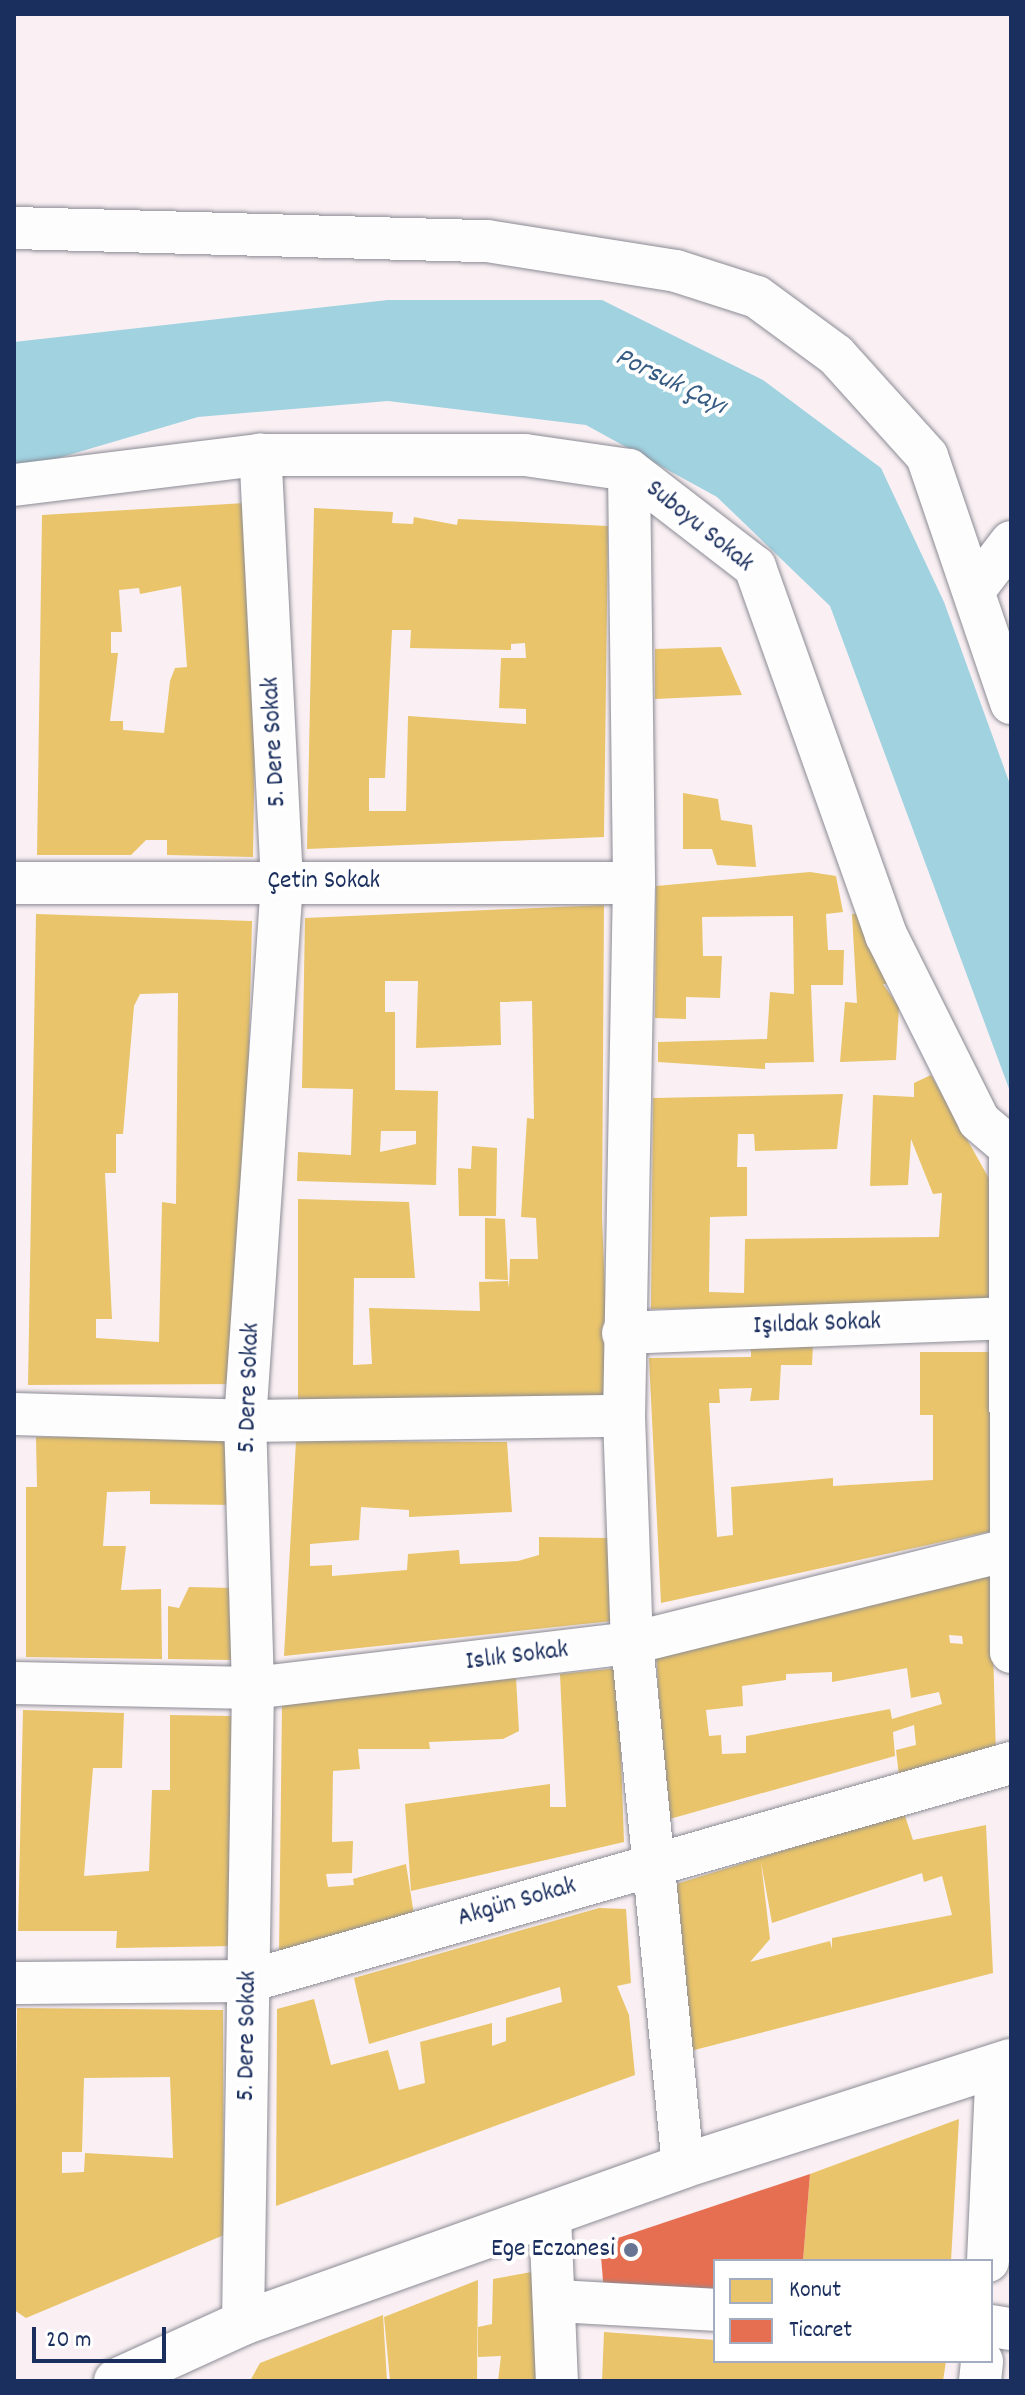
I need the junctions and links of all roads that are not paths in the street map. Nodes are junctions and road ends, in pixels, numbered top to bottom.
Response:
1 (14, 228) edge
2 (260, 455) junction
3 (629, 470) junction
4 (14, 485) edge
5 (1011, 542) edge
6 (975, 589) junction
7 (1011, 703) edge
8 (282, 882) junction
9 (14, 883) edge
10 (634, 883) junction
11 (1011, 1148) edge
12 (1010, 1318) edge
13 (623, 1333) junction
14 (14, 1414) edge
15 (624, 1416) junction
16 (245, 1421) junction
17 (1009, 1550) edge
18 (632, 1643) junction
19 (1011, 1652) edge
20 (14, 1683) edge
21 (253, 1688) junction
22 (1011, 1763) edge
23 (656, 1862) junction
24 (249, 1981) junction
25 (14, 1983) edge
26 (1004, 2063) edge
27 (683, 2166) junction
28 (550, 2216) junction
29 (988, 2259) edge
30 (556, 2301) junction
31 (713, 2310) edge
32 (243, 2323) junction
33 (116, 2381) edge
34 (557, 2381) edge

1 - 6 street
2 - 3 street, Suboyu Sokak
2 - 4 street, Suboyu Sokak
2 - 8 street, 5. Dere Sokak
3 - 10 street
3 - 11 street, Suboyu Sokak
5 - 6 street
6 - 7 street
8 - 9 street, Çetin Sokak
8 - 10 street, Çetin Sokak
8 - 16 street, 5. Dere Sokak
10 - 13 street
11 - 12 street
12 - 13 street, Işıldak Sokak
12 - 17 street
13 - 15 street
14 - 16 street
15 - 16 street
15 - 18 street
16 - 21 street, 5. Dere Sokak
17 - 18 street, Islık Sokak
17 - 19 street
18 - 21 street, Islık Sokak
18 - 23 street
20 - 21 street, Islık Sokak
21 - 24 street, 5. Dere Sokak
22 - 23 street, Akgün Sokak
23 - 24 street, Akgün Sokak
23 - 27 street
24 - 25 street, Akgün Sokak
24 - 32 street, 5. Dere Sokak
26 - 27 main road
26 - 29 street
27 - 28 main road
28 - 30 street
28 - 32 main road
30 - 31 street
30 - 34 street
32 - 33 main road

